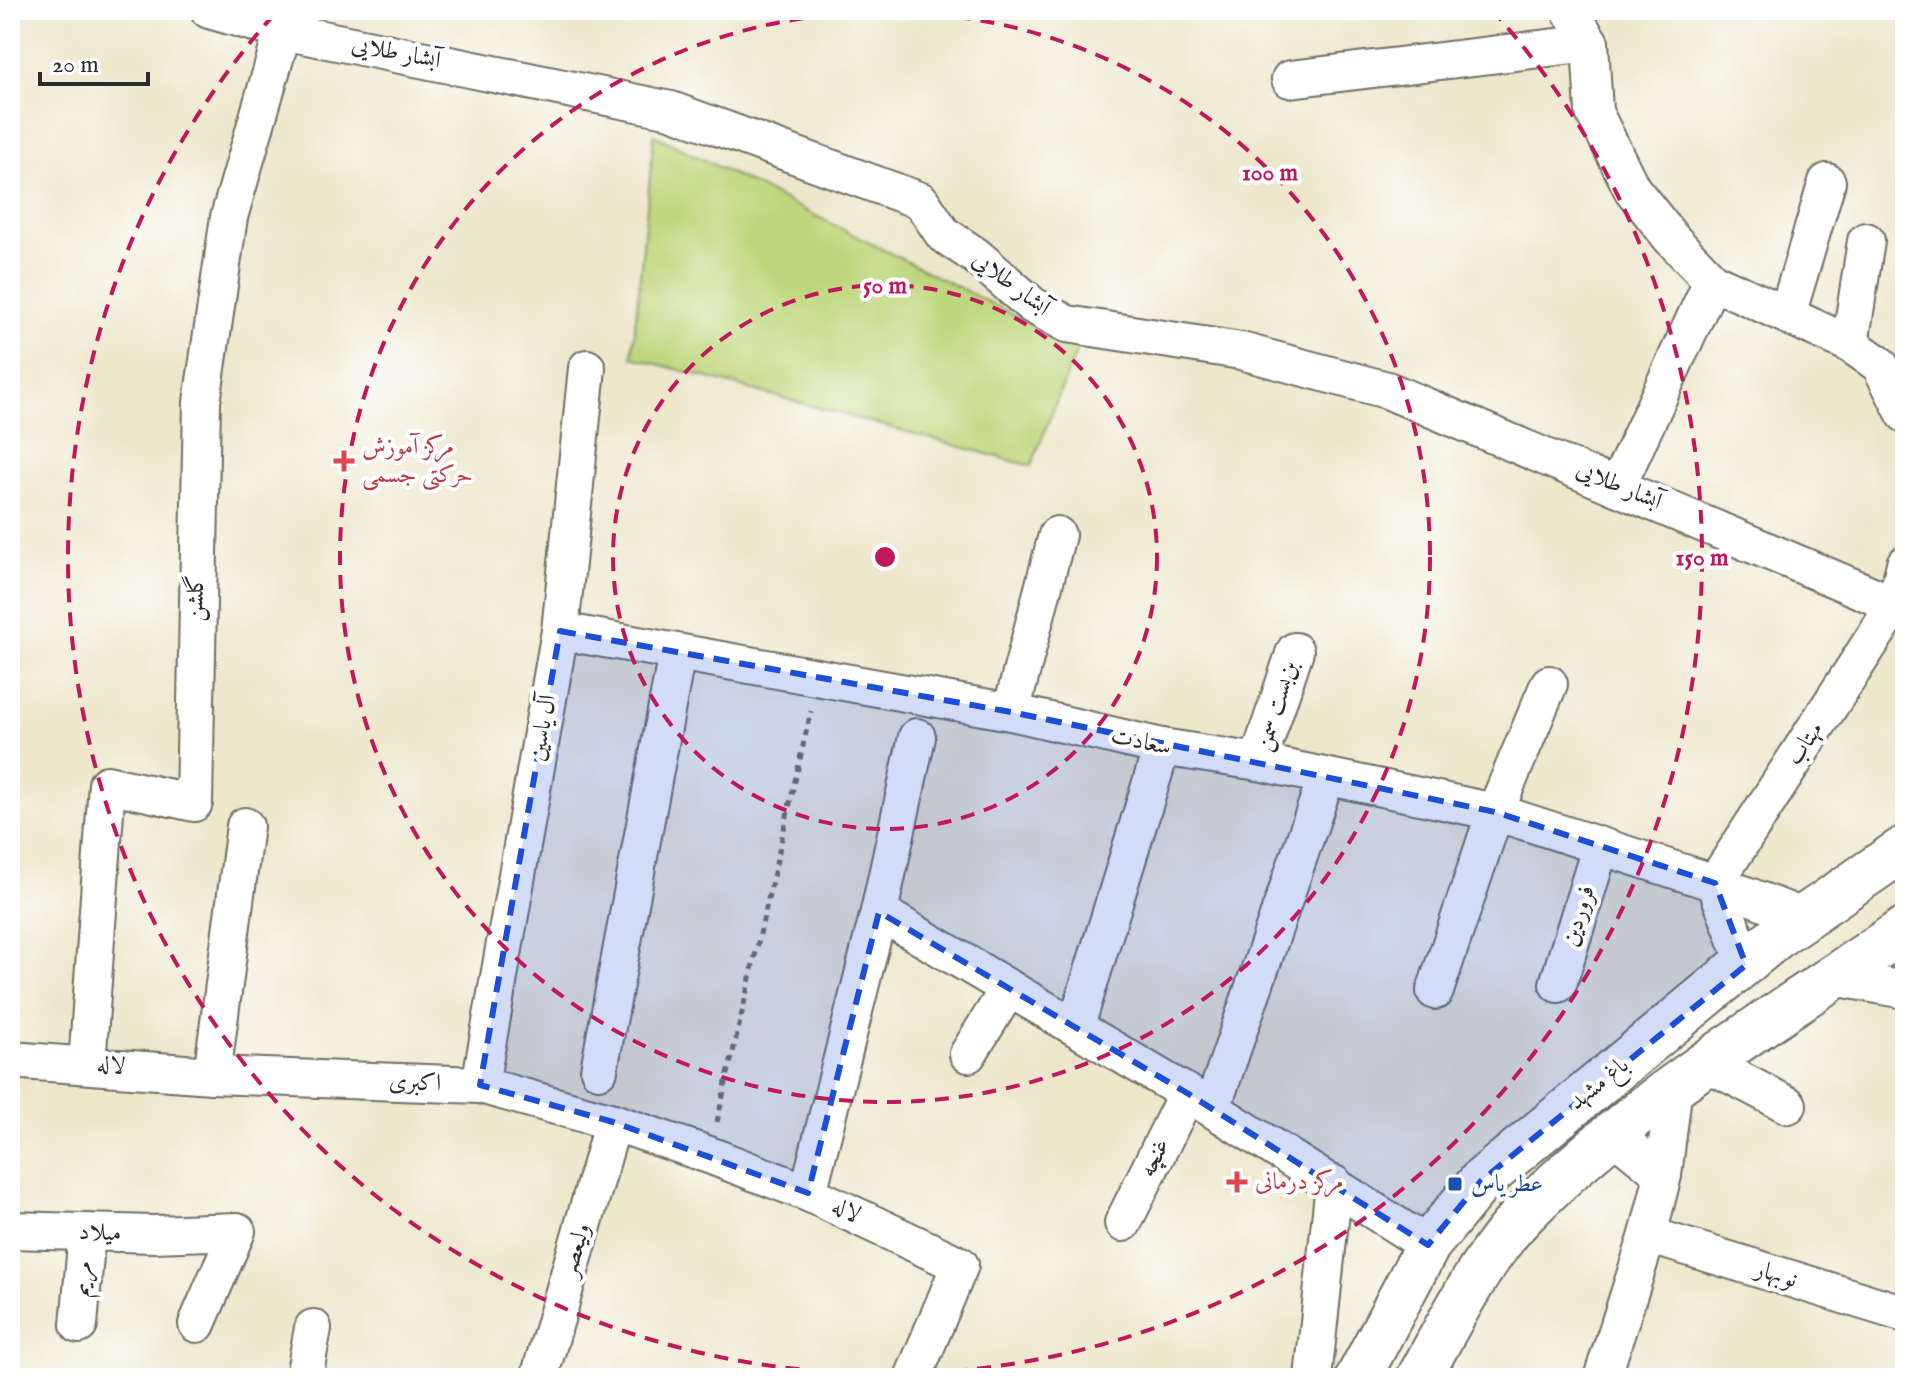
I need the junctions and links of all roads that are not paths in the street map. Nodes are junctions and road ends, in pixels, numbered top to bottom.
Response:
1 (209, 10) edge
2 (1570, 10) edge
3 (283, 31) junction
4 (1590, 43) junction
5 (1290, 79) dead end
6 (1827, 182) dead end
7 (1866, 241) dead end
8 (1712, 281) junction
9 (1787, 315) junction
10 (1850, 344) junction
11 (587, 368) dead end
12 (1905, 414) edge
13 (1618, 485) junction
14 (1057, 535) dead end
15 (1905, 564) edge
16 (1900, 607) edge
17 (560, 631) junction
18 (1295, 651) dead end
19 (677, 653) junction
20 (1549, 684) dead end
21 (1011, 712) junction
22 (917, 737) dead end
23 (1162, 747) junction
24 (1258, 762) junction
25 (1326, 778) junction
26 (1495, 812) junction
27 (245, 826) dead end
28 (1600, 848) junction
29 (1898, 858) edge
30 (1715, 883) junction
31 (879, 912) junction
32 (1803, 917) junction
33 (1905, 929) edge
34 (1746, 965) junction
35 (1834, 977) junction
36 (1558, 984) dead end
37 (1009, 988) junction
38 (1905, 990) edge
39 (1435, 991) dead end
40 (1076, 1026) junction
41 (968, 1054) dead end
42 (10, 1060) edge
43 (87, 1065) junction
44 (599, 1070) dead end
45 (212, 1075) junction
46 (1690, 1075) junction
47 (480, 1085) junction
48 (1200, 1100) junction
49 (1788, 1105) dead end
50 (613, 1122) junction
51 (1613, 1134) junction
52 (1663, 1175) junction
53 (1334, 1184) junction
54 (808, 1193) junction
55 (1123, 1223) dead end
56 (10, 1230) edge
57 (87, 1232) junction
58 (1648, 1235) junction
59 (1428, 1245) junction
60 (1905, 1314) edge
61 (197, 1324) dead end
62 (79, 1325) dead end
63 (313, 1328) dead end
64 (1364, 1376) edge
65 (304, 1378) edge
66 (539, 1378) edge
67 (913, 1378) edge
68 (1313, 1378) edge
69 (1419, 1378) edge
70 (1602, 1378) edge

1 - 3 street, آبشار طلایی
2 - 4 street
3 - 13 street, آبشار طلایی
3 - 43 street, گلشن
4 - 5 street
4 - 8 street
6 - 9 street
7 - 10 street
8 - 9 street
8 - 13 street
9 - 10 street
10 - 12 street
11 - 17 street, آل یاسین
13 - 16 street, آبشار طلایی
14 - 21 street
15 - 16 street, مهتاب
16 - 30 street, مهتاب
17 - 19 street, سعادت
17 - 47 street, آل یاسین
18 - 24 street, بن‌بست سمن
19 - 21 street, سعادت
19 - 44 street
20 - 26 street
21 - 23 street, سعادت
22 - 31 street
23 - 24 street, سعادت
23 - 40 street
24 - 25 street, سعادت
25 - 26 street, سعادت
25 - 48 street, غنچه
26 - 28 street, سعادت
26 - 39 street
27 - 45 street
28 - 30 street, سعادت
28 - 36 street, فروردین
29 - 32 main road, باغ مشهد
30 - 32 street, سعادت
30 - 34 street
31 - 37 street
31 - 54 street
32 - 34 main road, باغ مشهد
33 - 35 main road, باغ مشهد
34 - 59 main road, باغ مشهد
35 - 38 street
35 - 46 main road, باغ مشهد
37 - 40 street
37 - 41 street
40 - 48 street
42 - 43 street, لاله
43 - 45 street, لاله
45 - 47 street, اکبری
46 - 49 street
46 - 51 main road, باغ مشهد
46 - 52 street
47 - 50 street, اکبری
48 - 53 street
48 - 55 street, غنچه
50 - 54 street, لاله
50 - 66 street, ولیعصر
51 - 52 street
51 - 69 main road, باغ مشهد
52 - 58 street
53 - 59 street
53 - 68 street
54 - 67 street, لاله
56 - 57 street, میلاد
57 - 61 street, میلاد
57 - 62 street, مریم
58 - 60 street, نوبهار
58 - 70 street
59 - 64 main road, باغ مشهد
63 - 65 street

